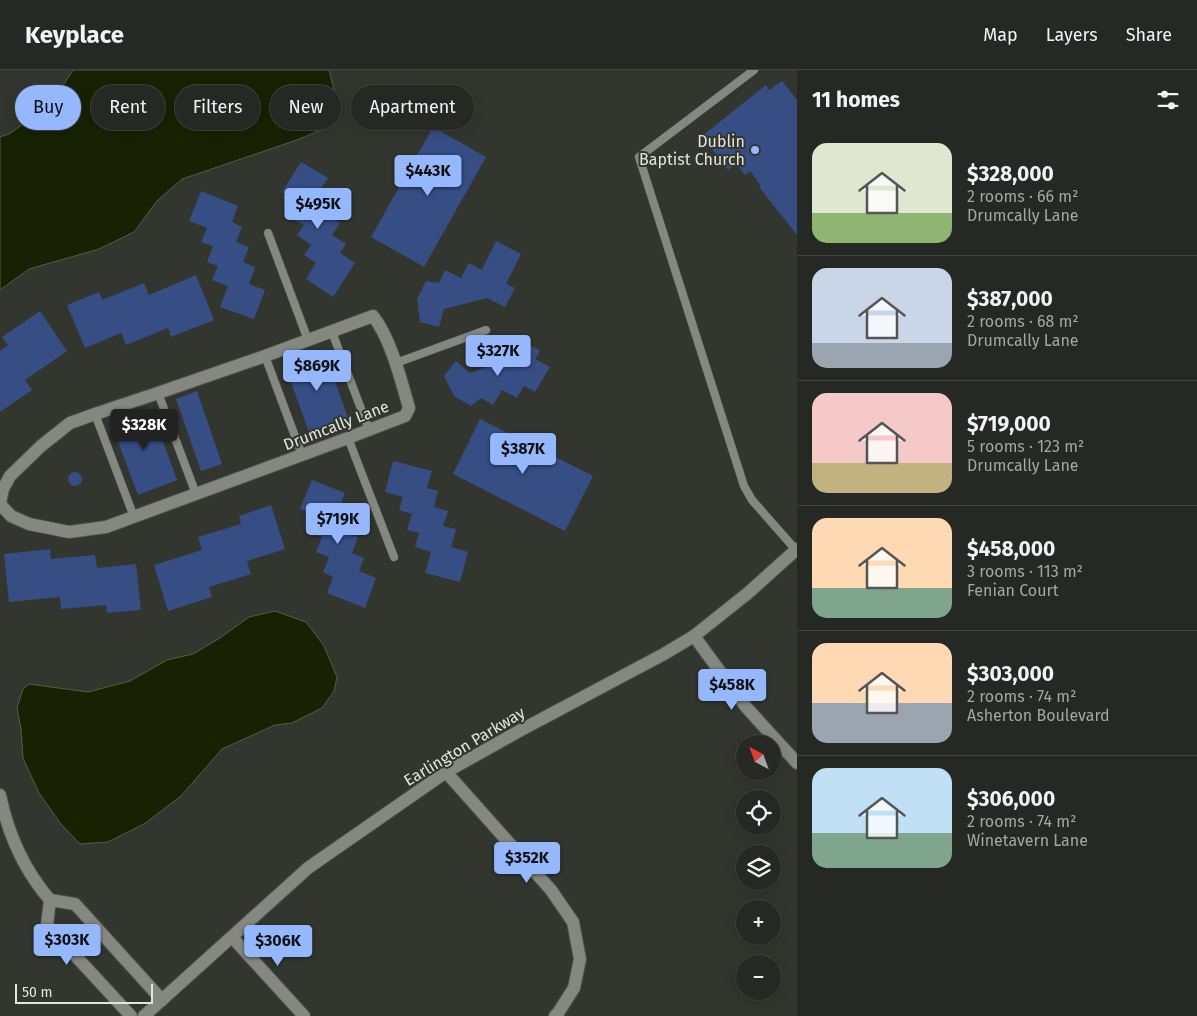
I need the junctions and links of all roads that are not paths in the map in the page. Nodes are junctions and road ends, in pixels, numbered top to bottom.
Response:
1 (754, 70) edge
2 (268, 233) dead end
3 (486, 330) dead end
4 (332, 332) junction
5 (308, 340) junction
6 (265, 356) junction
7 (396, 363) junction
8 (158, 394) junction
9 (95, 414) junction
10 (369, 430) junction
11 (348, 438) junction
12 (302, 455) junction
13 (196, 494) junction
14 (0, 503) edge
15 (134, 516) junction
16 (796, 549) edge
17 (394, 557) dead end
18 (694, 636) junction
19 (797, 763) edge
20 (446, 772) junction
21 (0, 795) edge
22 (50, 900) junction
23 (232, 936) junction
24 (162, 1000) junction
25 (131, 1016) edge
26 (144, 1016) edge
27 (304, 1016) edge
28 (555, 1016) edge

1 - 16 lane
2 - 5 lane
3 - 7 lane
4 - 5 street, Drumcally Lane
4 - 7 street, Drumcally Lane
4 - 10 lane
5 - 6 street, Drumcally Lane
6 - 8 street, Drumcally Lane
6 - 12 lane
7 - 10 street, Drumcally Lane
8 - 9 street, Drumcally Lane
8 - 13 lane
9 - 14 street, Drumcally Lane
9 - 15 lane
10 - 11 street, Drumcally Lane
11 - 12 street, Drumcally Lane
11 - 17 lane
12 - 13 street, Drumcally Lane
13 - 15 street, Drumcally Lane
14 - 15 street, Drumcally Lane
16 - 18 street, Earlington Parkway
18 - 19 street
18 - 20 street, Earlington Parkway
20 - 23 street, Earlington Parkway
20 - 28 street
21 - 22 street
22 - 24 street
22 - 25 street
23 - 24 street, Earlington Parkway
23 - 27 street
24 - 26 street, Earlington Parkway

